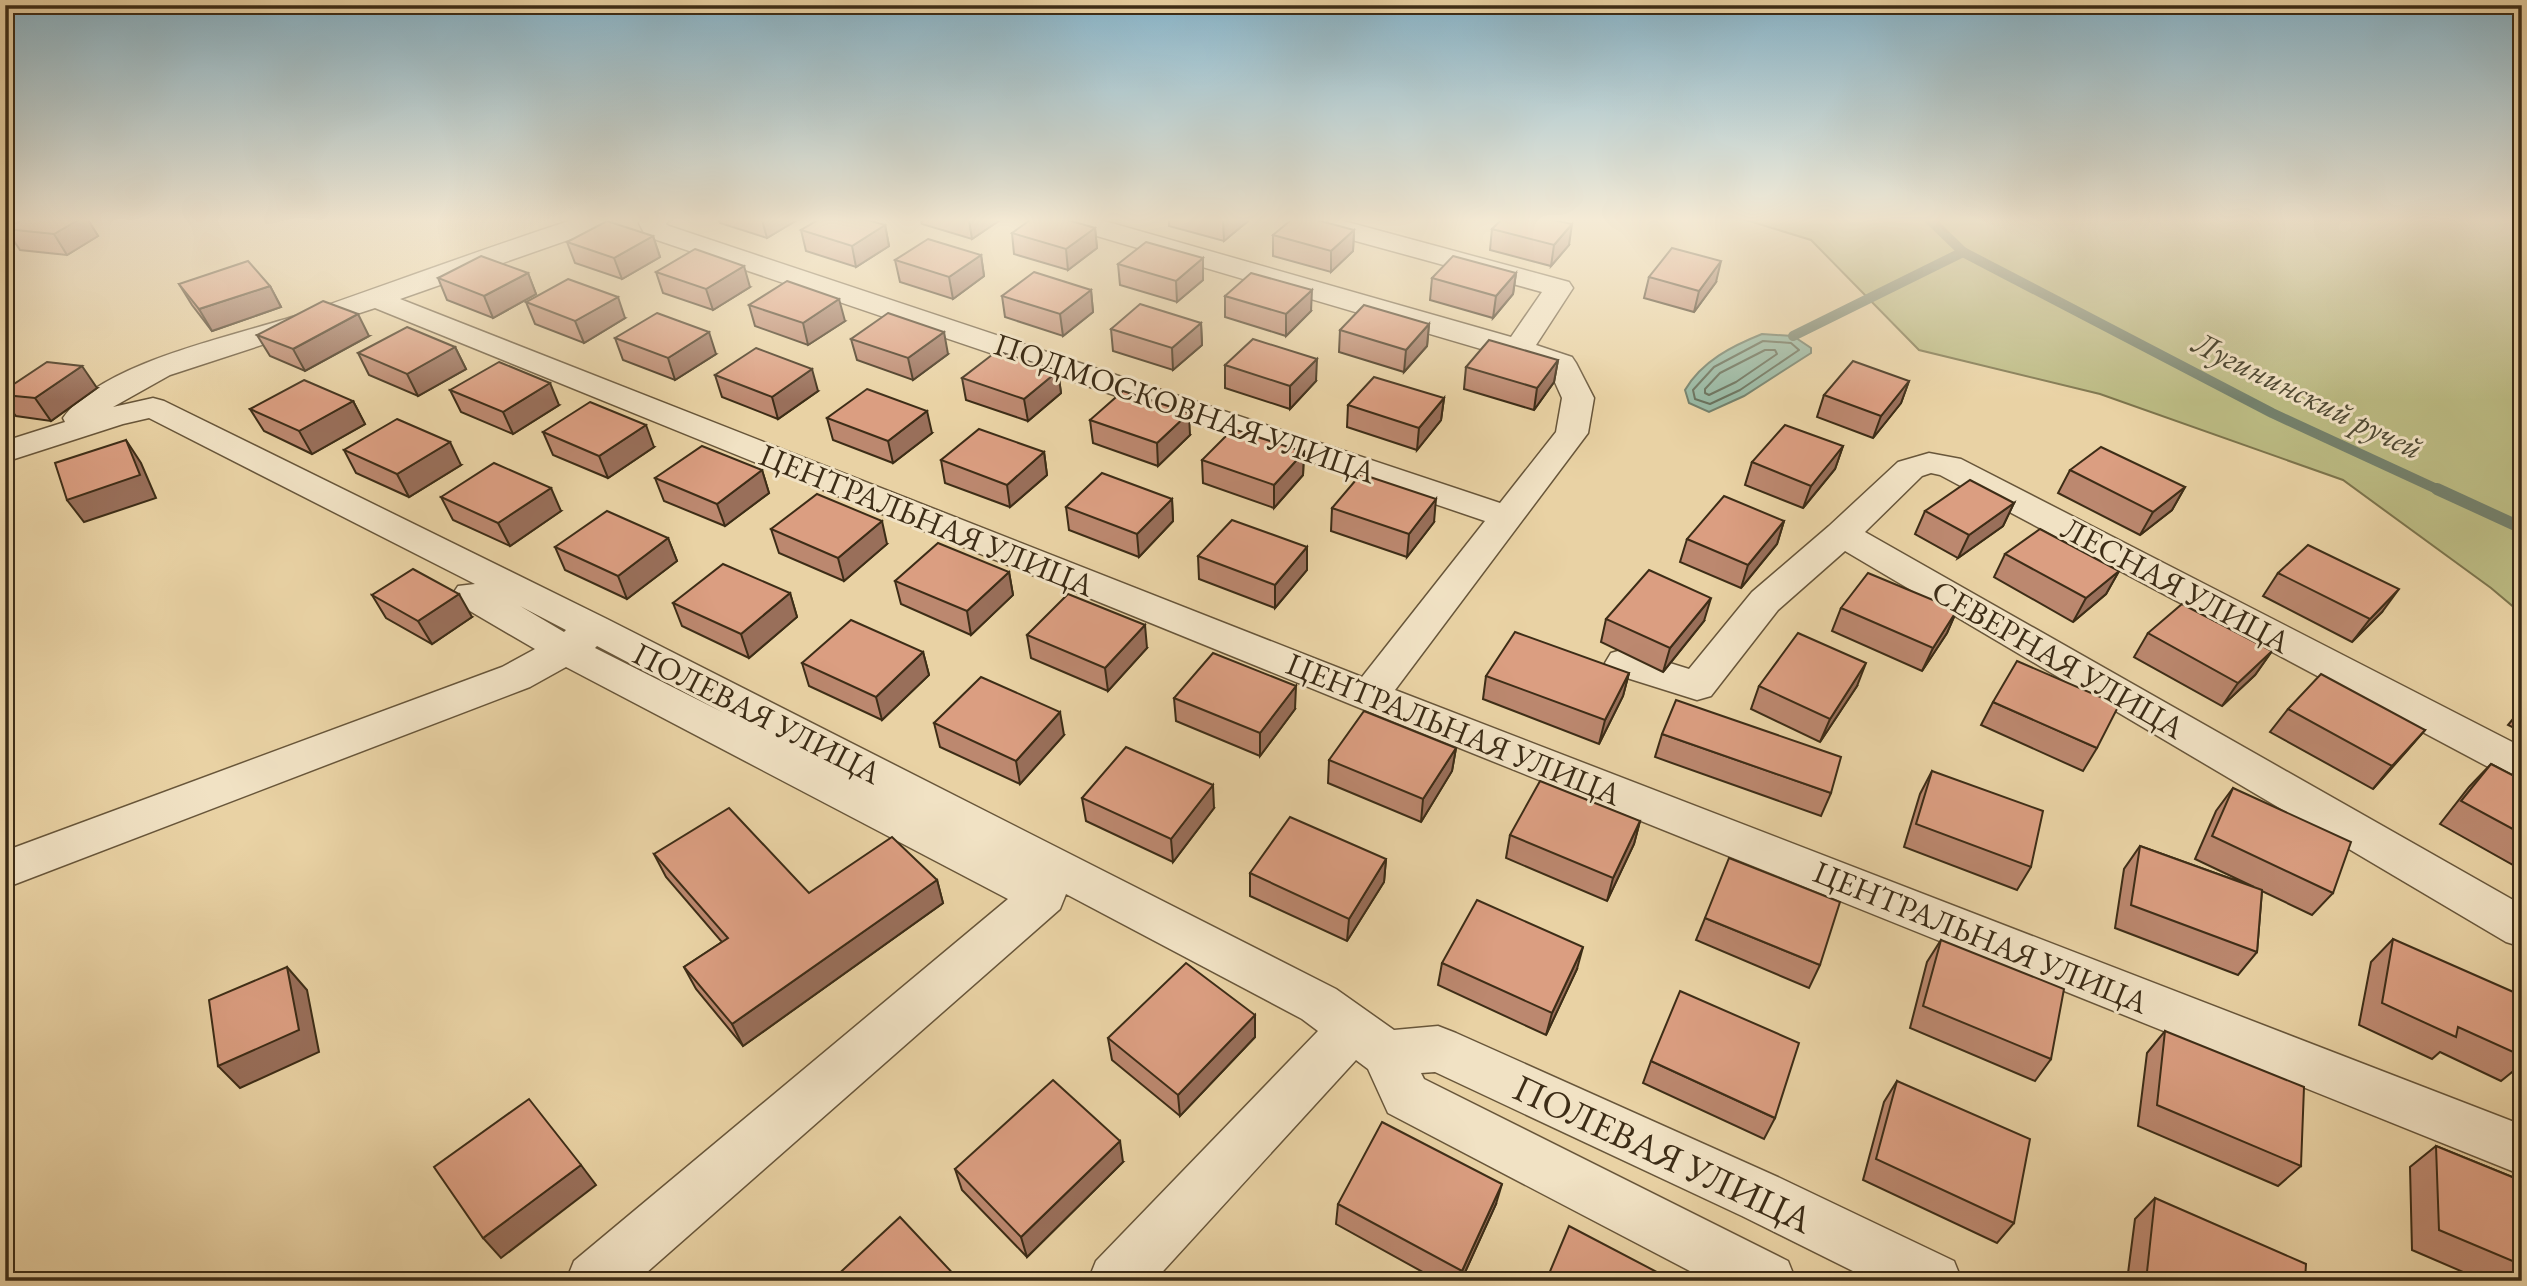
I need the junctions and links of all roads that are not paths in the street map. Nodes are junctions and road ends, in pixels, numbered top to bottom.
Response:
1 (415, 280) edge
2 (803, 280) edge
3 (1279, 280) edge
4 (1530, 280) edge
5 (387, 304) dead end
6 (1518, 349) junction
7 (56, 438) junction
8 (5, 452) edge
9 (1507, 517) junction
10 (1842, 534) junction
11 (580, 639) junction
12 (1625, 663) dead end
13 (1369, 696) junction
14 (2522, 766) edge
15 (5, 870) edge
16 (2522, 928) edge
17 (1369, 1040) junction
18 (2522, 1150) edge
19 (594, 1281) edge
20 (1116, 1281) edge
21 (1768, 1281) edge
22 (1934, 1281) edge

1 - 7 street
2 - 9 street, ПОДМОСКОВНАЯ УЛИЦА
3 - 6 street
4 - 6 street
5 - 13 street, ЦЕНТРАЛЬНАЯ УЛИЦА
6 - 9 street
7 - 8 street, ПОЛЕВАЯ УЛИЦА
7 - 11 street, ПОЛЕВАЯ УЛИЦА
9 - 13 street
10 - 12 street
10 - 14 street, ЛЕСНАЯ УЛИЦА
10 - 16 street, СЕВЕРНАЯ УЛИЦА
11 - 15 street
11 - 17 street, ПОЛЕВАЯ УЛИЦА
11 - 19 street
13 - 18 street, ЦЕНТРАЛЬНАЯ УЛИЦА
17 - 20 street
17 - 21 street, ПОЛЕВАЯ УЛИЦА
17 - 22 street, ПОЛЕВАЯ УЛИЦА

